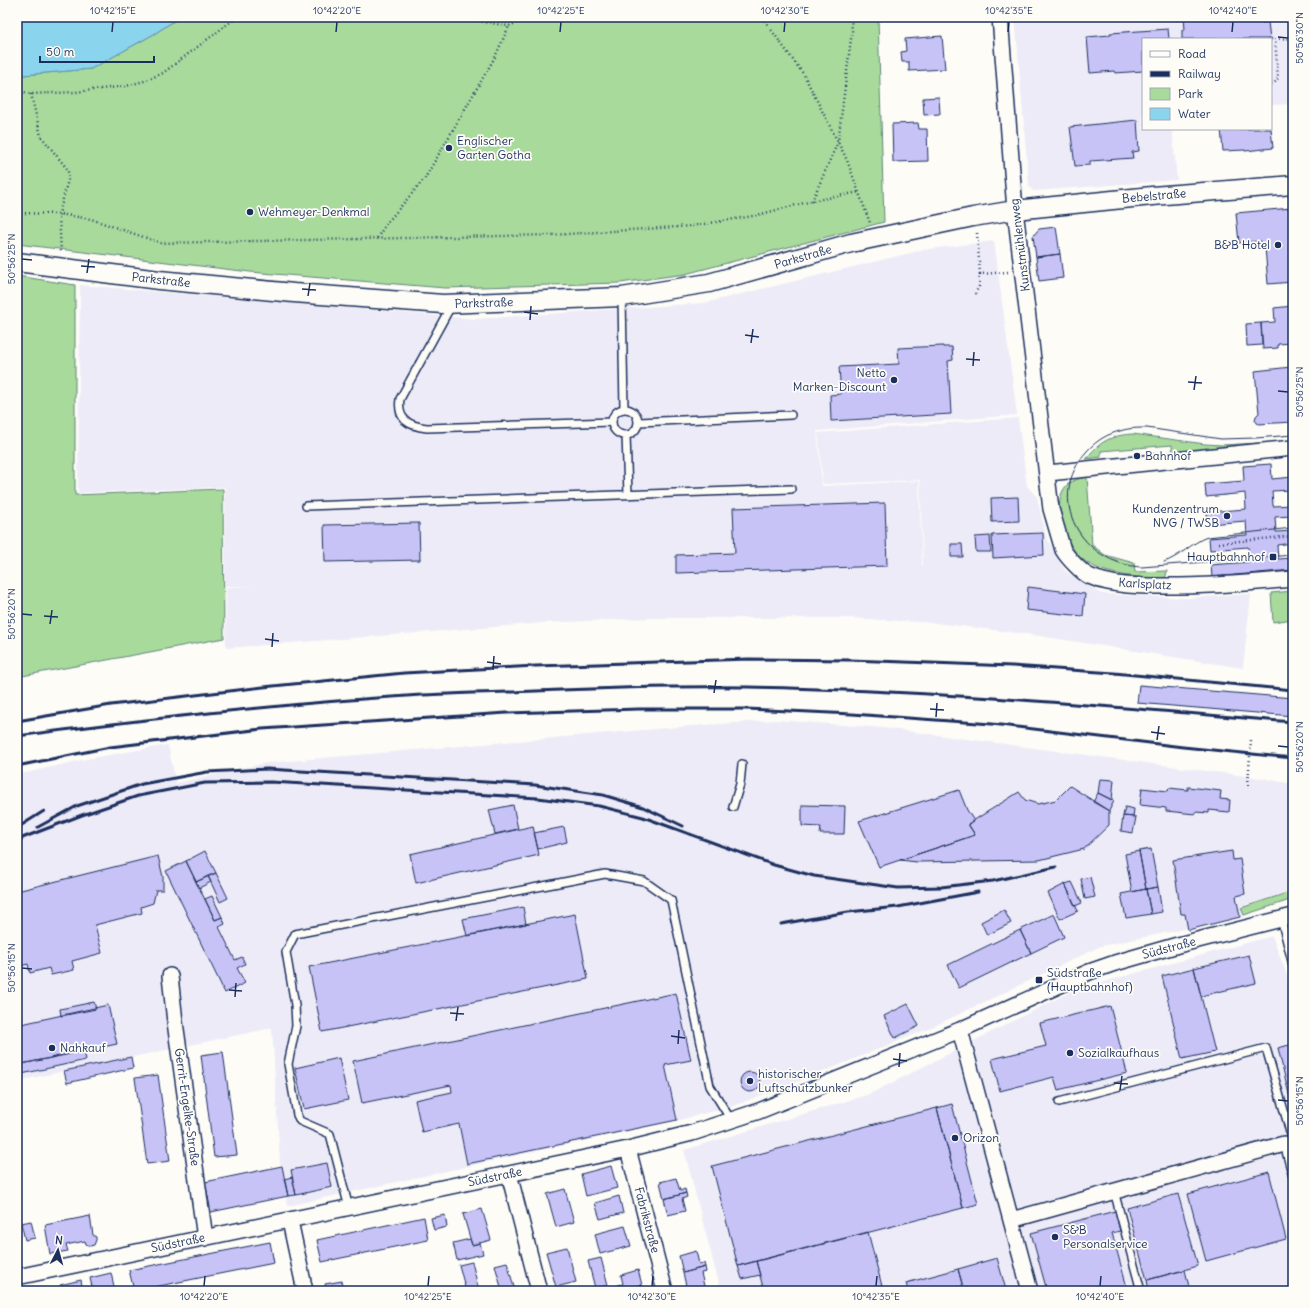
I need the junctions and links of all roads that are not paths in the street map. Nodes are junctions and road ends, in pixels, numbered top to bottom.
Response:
1 (1000, 17) edge
2 (1293, 185) edge
3 (1015, 210) junction
4 (17, 262) edge
5 (622, 297) junction
6 (452, 304) junction
7 (624, 409) junction
8 (791, 415) dead end
9 (612, 422) junction
10 (639, 422) junction
11 (626, 435) junction
12 (1293, 448) edge
13 (1048, 473) junction
14 (791, 488) dead end
15 (628, 494) junction
16 (306, 506) dead end
17 (1293, 579) edge
18 (742, 764) dead end
19 (733, 807) dead end
20 (1287, 917) edge
21 (1293, 964) edge
22 (170, 976) dead end
23 (960, 1030) junction
24 (1059, 1102) dead end
25 (731, 1120) junction
26 (1284, 1144) junction
27 (628, 1149) junction
28 (509, 1174) junction
29 (1293, 1177) edge
30 (1114, 1191) junction
31 (349, 1208) junction
32 (290, 1220) junction
33 (1011, 1220) junction
34 (205, 1238) junction
35 (17, 1277) edge
36 (306, 1291) edge
37 (539, 1291) edge
38 (665, 1291) edge
39 (1030, 1291) edge
40 (1141, 1291) edge

1 - 3 street, Kunstmühlenweg
2 - 3 street, Bebelstraße
3 - 5 street, Parkstraße
3 - 13 street, Kunstmühlenweg
4 - 6 street, Parkstraße
5 - 6 street, Parkstraße
5 - 7 lane
6 - 9 lane
7 - 9 lane
7 - 10 lane
8 - 10 lane
9 - 11 lane
10 - 11 lane
11 - 15 lane
12 - 13 street
13 - 17 street, Karlsplatz
14 - 15 lane
15 - 16 lane
18 - 19 lane
20 - 21 lane
20 - 23 street, Südstraße
22 - 34 street, Gerrit-Engelke-Straße
23 - 25 street, Südstraße
23 - 33 street
24 - 26 lane
25 - 27 street, Südstraße
25 - 31 lane
26 - 29 lane
26 - 30 street
27 - 28 street, Südstraße
27 - 38 street, Fabrikstraße
28 - 31 street, Südstraße
28 - 37 street
30 - 33 street
30 - 40 lane
31 - 32 street, Südstraße
32 - 34 street, Südstraße
32 - 36 street
33 - 39 street
34 - 35 street, Südstraße

